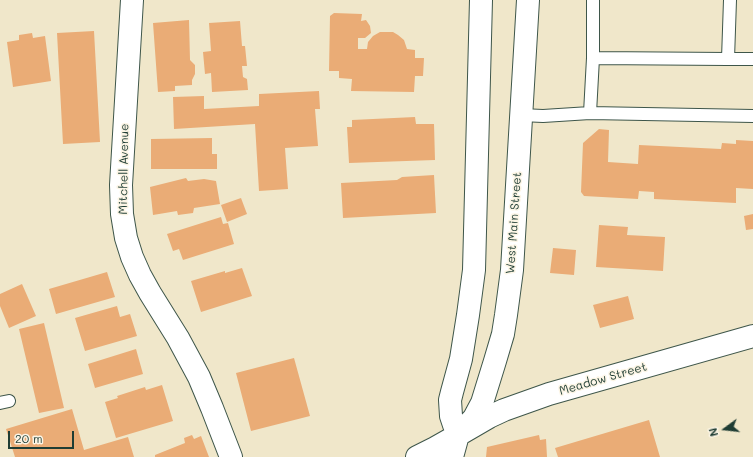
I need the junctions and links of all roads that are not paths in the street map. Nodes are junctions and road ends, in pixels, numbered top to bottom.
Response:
1 (132, 0) edge
2 (481, 0) edge
3 (528, 0) edge
4 (593, 0) edge
5 (730, 0) edge
6 (593, 58) junction
7 (728, 59) junction
8 (753, 59) edge
9 (590, 114) junction
10 (521, 115) junction
11 (753, 116) edge
12 (753, 337) edge
13 (458, 435) junction
14 (231, 457) edge
15 (417, 457) edge
16 (452, 457) edge

1 - 14 main road, Mitchell Avenue
2 - 13 main road
3 - 10 main road, West Main Street
4 - 6 lane
5 - 7 lane
6 - 7 lane
6 - 9 lane
7 - 8 lane
9 - 10 lane
9 - 11 lane
10 - 13 main road, West Main Street
12 - 13 main road, Meadow Street
13 - 15 main road, Meadow Street
13 - 16 main road, West Main Street

